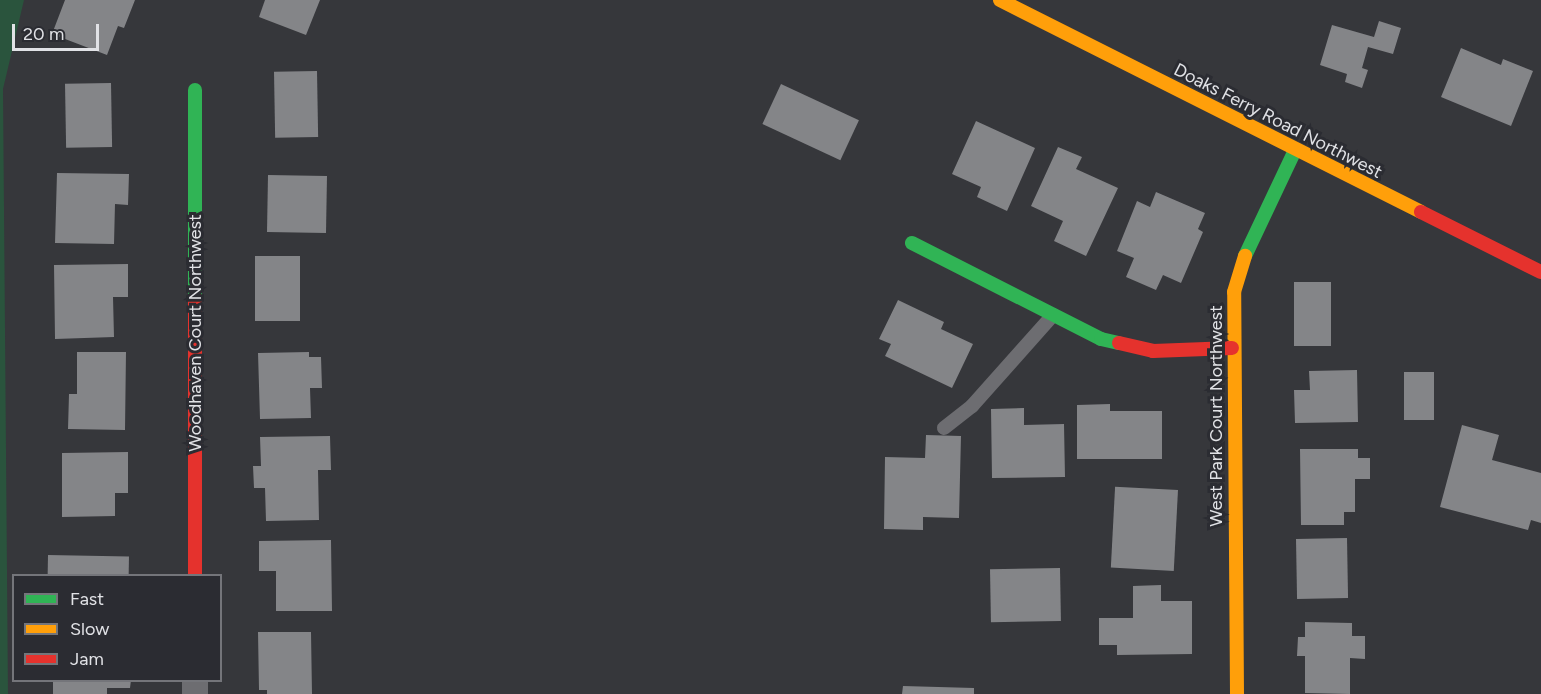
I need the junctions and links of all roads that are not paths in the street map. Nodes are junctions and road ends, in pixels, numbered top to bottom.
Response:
1 (1000, 0) edge
2 (195, 90) dead end
3 (1295, 150) junction
4 (912, 243) dead end
5 (1541, 272) edge
6 (1053, 315) junction
7 (1232, 348) junction
8 (944, 428) dead end
9 (195, 574) edge
10 (1237, 694) edge

1 - 3 street, Doaks Ferry Road Northwest
2 - 9 street, Woodhaven Court Northwest
3 - 5 street, Doaks Ferry Road Northwest
3 - 7 street, West Park Court Northwest
4 - 6 street
6 - 7 street
6 - 8 lane
7 - 10 street, West Park Court Northwest

